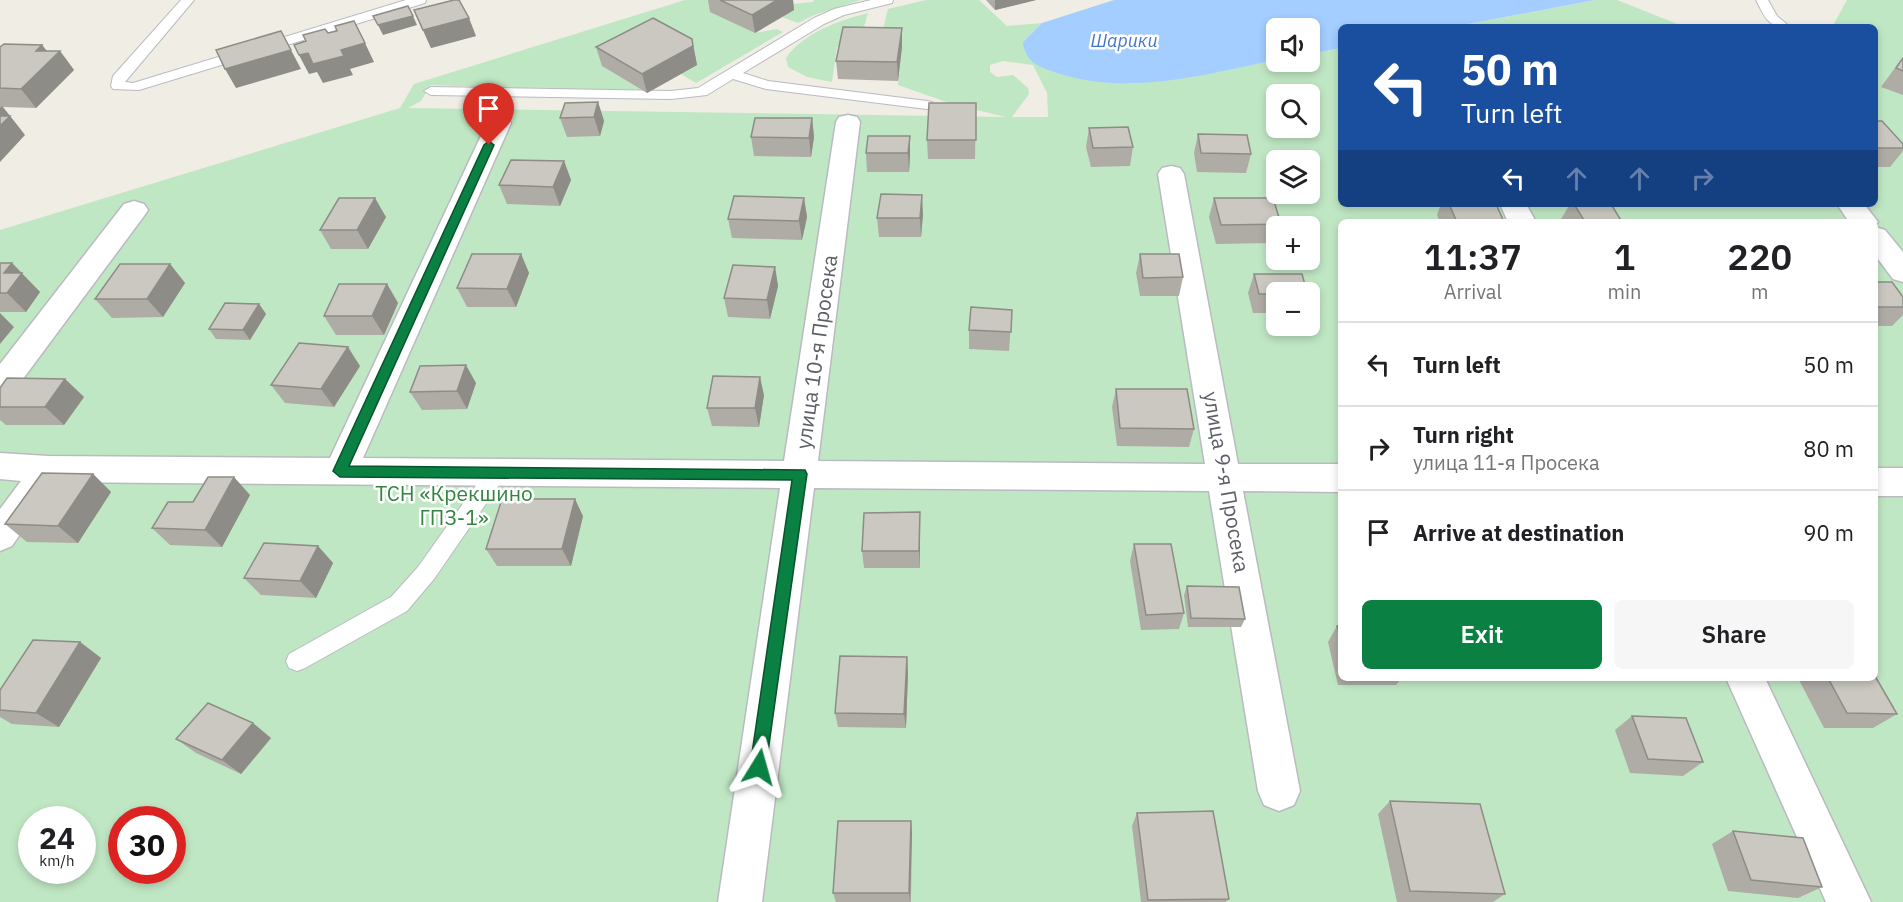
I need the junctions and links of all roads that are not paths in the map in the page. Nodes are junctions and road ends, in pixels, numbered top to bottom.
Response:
1 (188, 0) edge
2 (420, 0) edge
3 (887, 0) edge
4 (1762, 0) edge
5 (1779, 24) edge
6 (731, 74) junction
7 (431, 91) dead end
8 (927, 105) edge
9 (848, 122) dead end
10 (499, 123) dead end
11 (1171, 174) dead end
12 (1852, 207) edge
13 (134, 210) dead end
14 (1862, 219) edge
15 (1878, 240) edge
16 (1903, 272) edge
17 (0, 387) edge
18 (0, 466) edge
19 (48, 469) junction
20 (340, 471) junction
21 (496, 473) junction
22 (800, 474) junction
23 (1225, 477) junction
24 (1338, 478) edge
25 (1878, 482) edge
26 (1903, 482) edge
27 (0, 536) edge
28 (297, 661) dead end
29 (1746, 681) edge
30 (1279, 791) dead end
31 (740, 902) edge
32 (1849, 902) edge

1 - 2 lane
3 - 6 lane
4 - 5 lane
6 - 7 lane
6 - 8 lane
9 - 22 street, улица 10-я Просека
10 - 20 street
11 - 23 street, улица 9-я Просека
12 - 14 street
13 - 17 street
15 - 16 street
18 - 19 street
19 - 20 street
19 - 27 street
20 - 21 street
21 - 22 street
21 - 28 lane
22 - 23 street
22 - 31 street, улица 10-я Просека
23 - 24 street
23 - 30 street, улица 9-я Просека
25 - 26 street
29 - 32 street

